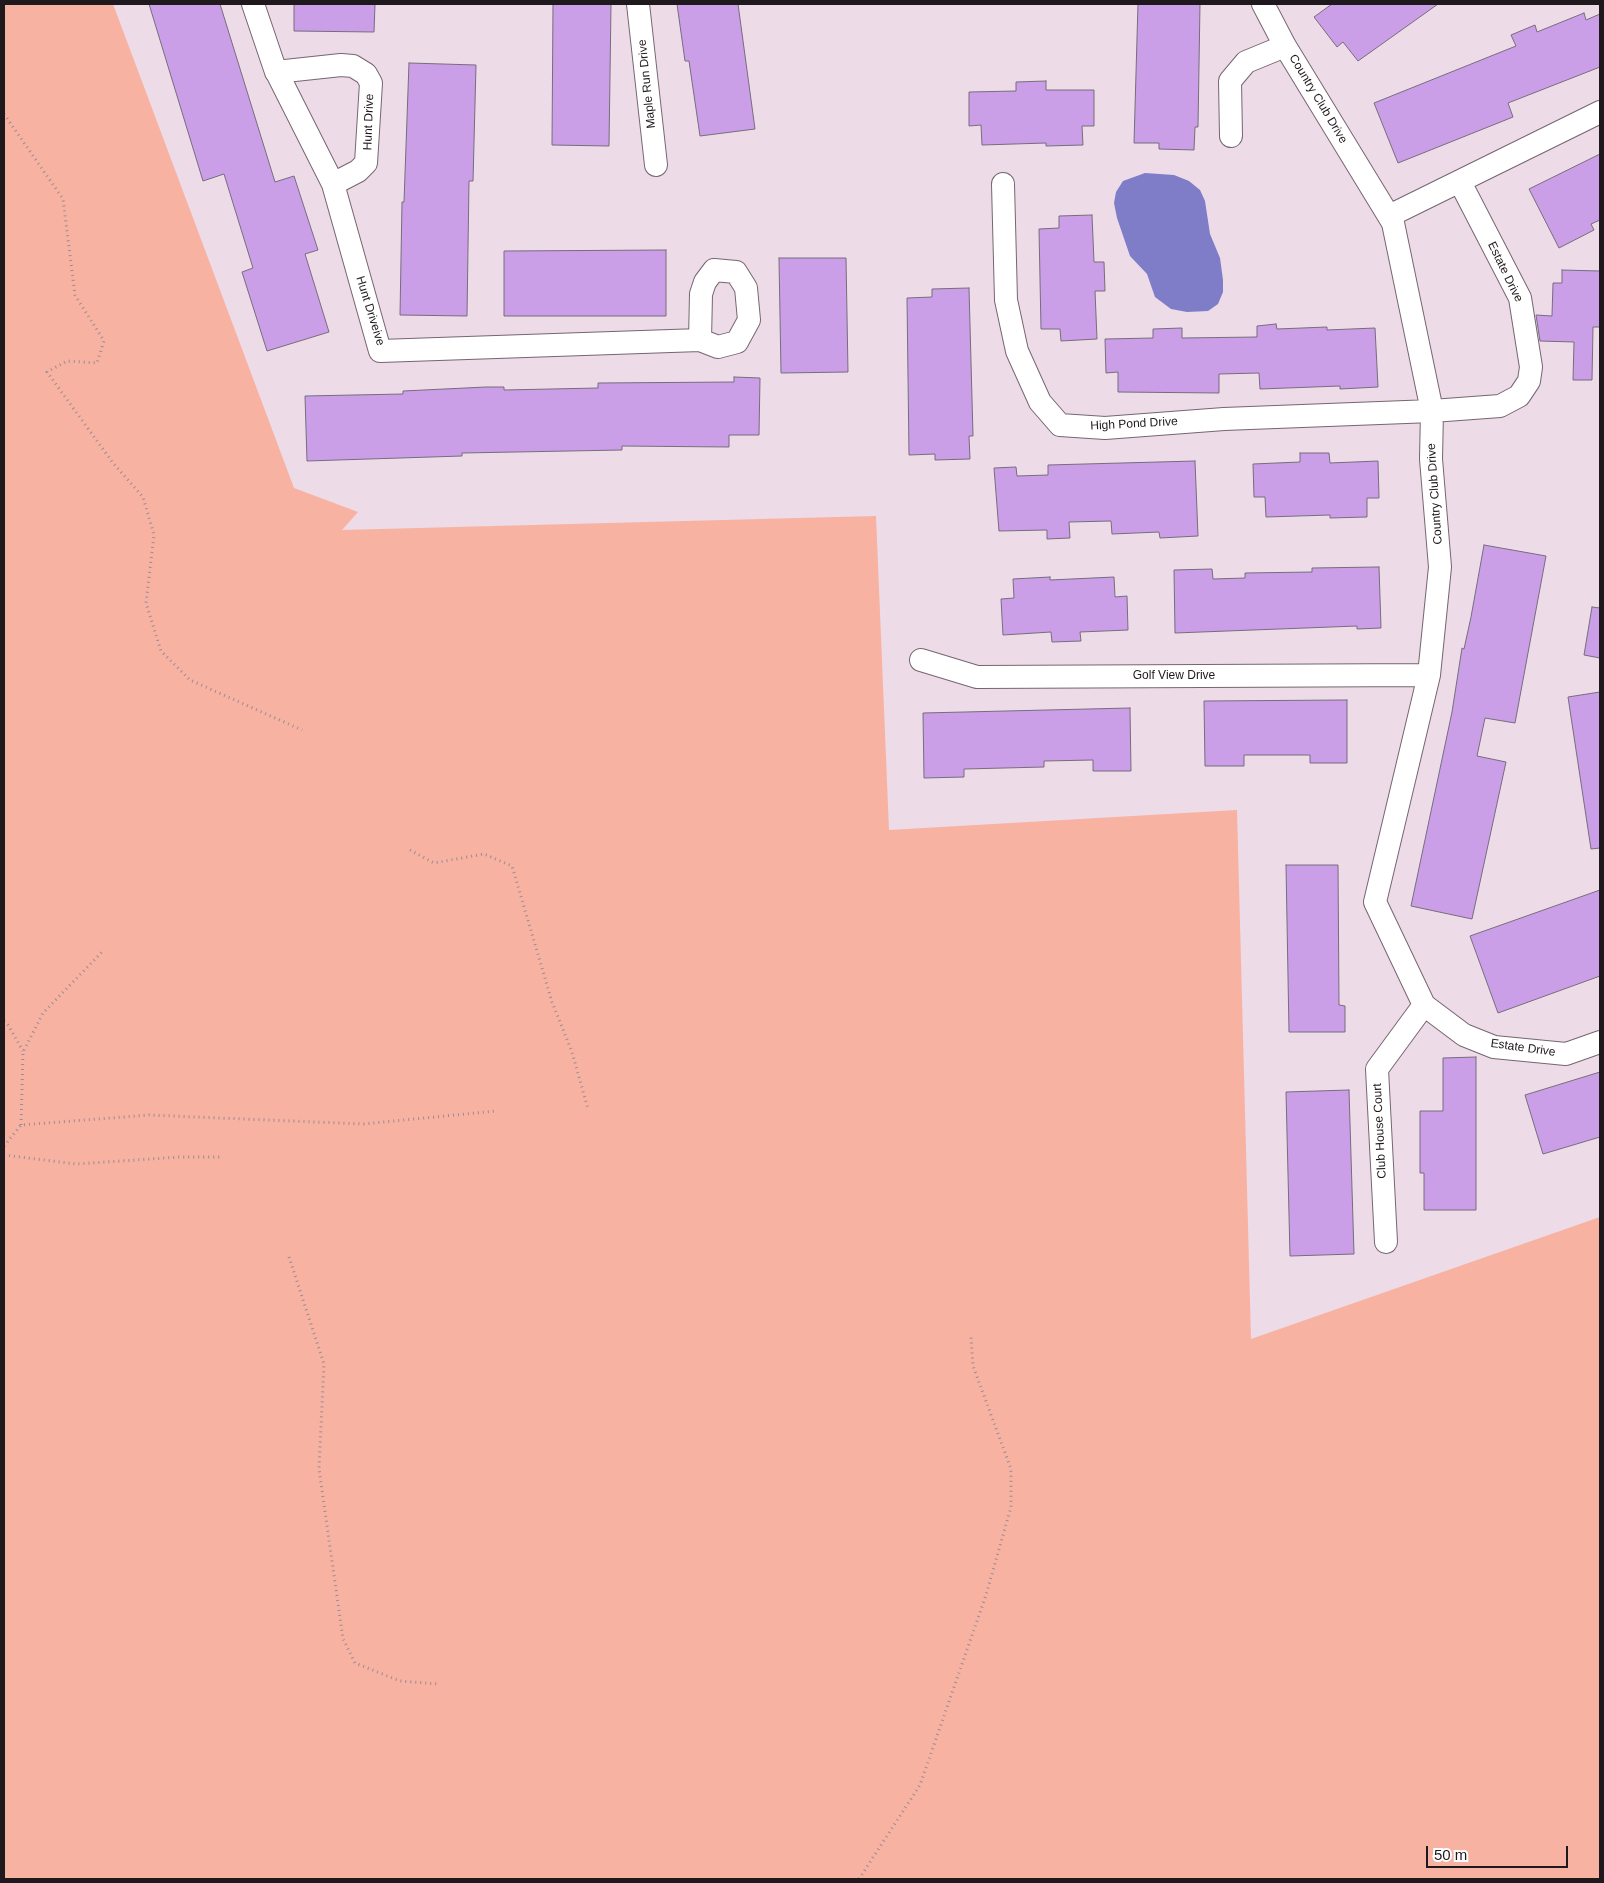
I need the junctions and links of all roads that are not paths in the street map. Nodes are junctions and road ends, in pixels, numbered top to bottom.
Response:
1 (253, 4) edge
2 (638, 4) edge
3 (1263, 4) edge
4 (1285, 46) junction
5 (276, 72) junction
6 (1600, 112) edge
7 (1231, 136) dead end
8 (656, 165) dead end
9 (1460, 182) junction
10 (333, 184) junction
11 (1003, 184) dead end
12 (1389, 216) junction
13 (700, 340) dead end
14 (1432, 412) junction
15 (921, 660) dead end
16 (1429, 675) junction
17 (1424, 1005) junction
18 (1600, 1042) edge
19 (1386, 1242) dead end

1 - 5 street, Hunt Driveive
2 - 8 street, Maple Run Drive
3 - 4 street, Country Club Drive
4 - 7 street
4 - 12 street, Country Club Drive
5 - 10 street, Hunt Driveive
5 - 10 street, Hunt Drive
6 - 9 street
9 - 12 street
9 - 14 street, Estate Drive
10 - 13 street, Hunt Driveive
11 - 14 street, High Pond Drive
12 - 14 street, Country Club Drive
14 - 16 street, Country Club Drive
15 - 16 street, Golf View Drive
16 - 17 street, Country Club Drive
17 - 18 street, Estate Drive
17 - 19 street, Club House Court

